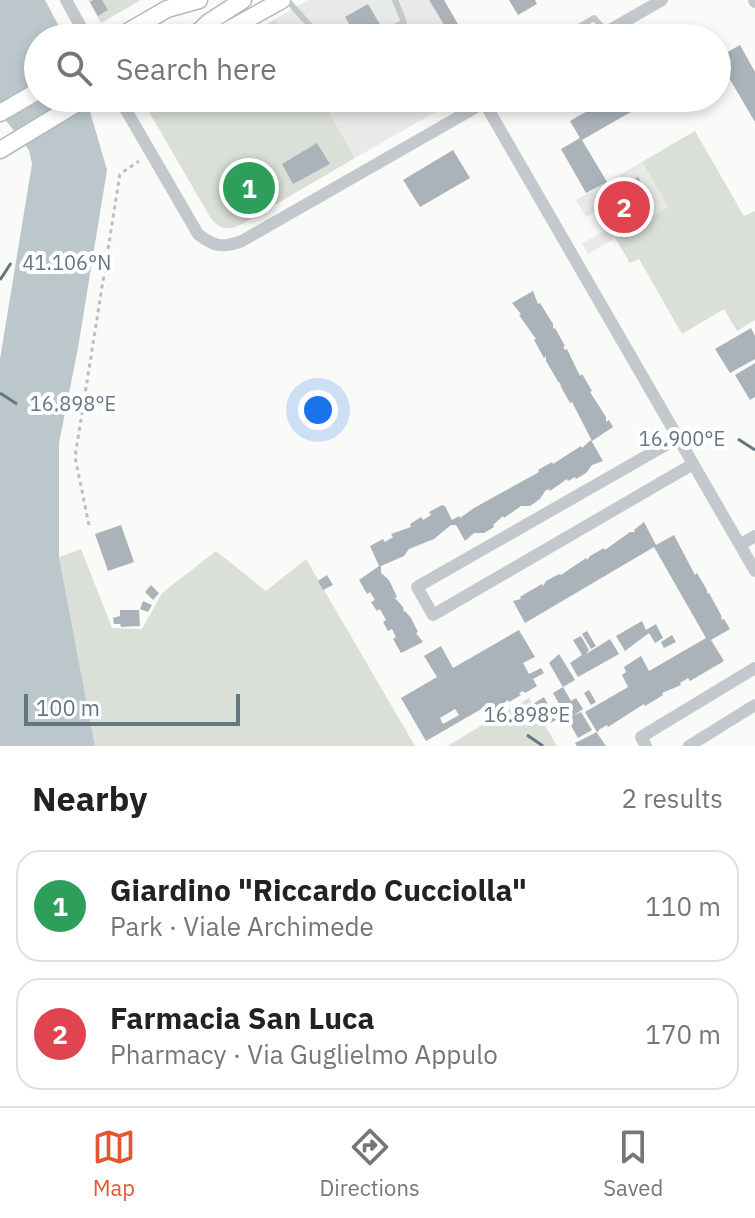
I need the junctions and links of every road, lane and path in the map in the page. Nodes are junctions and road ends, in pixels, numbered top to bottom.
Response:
1 (66, 0) edge
2 (199, 0) edge
3 (243, 0) edge
4 (284, 0) edge
5 (395, 0) edge
6 (662, 0) edge
7 (172, 4) edge
8 (642, 5) edge
9 (79, 24) edge
10 (140, 24) edge
11 (207, 24) edge
12 (240, 24) edge
13 (307, 24) edge
14 (400, 24) edge
15 (617, 24) edge
16 (24, 99) edge
17 (62, 112) edge
18 (127, 112) edge
19 (467, 112) edge
20 (495, 112) edge
21 (0, 113) edge
22 (0, 150) edge
23 (151, 154) junction
24 (678, 438) junction
25 (693, 464) junction
26 (89, 525) dead end
27 (755, 536) edge
28 (740, 545) junction
29 (755, 571) edge
30 (755, 668) edge
31 (755, 705) edge
32 (646, 746) edge
33 (689, 746) edge

1 - 9 street
2 - 7 street
3 - 11 street
4 - 12 street
4 - 13 lane
5 - 14 lane
6 - 8 street
7 - 10 street
8 - 15 street
16 - 21 street
17 - 22 street
18 - 23 street
19 - 23 street
20 - 24 street
23 - 26 path
24 - 25 street
24 - 25 street
25 - 28 street
27 - 28 street
28 - 29 street
30 - 32 street
31 - 33 street

